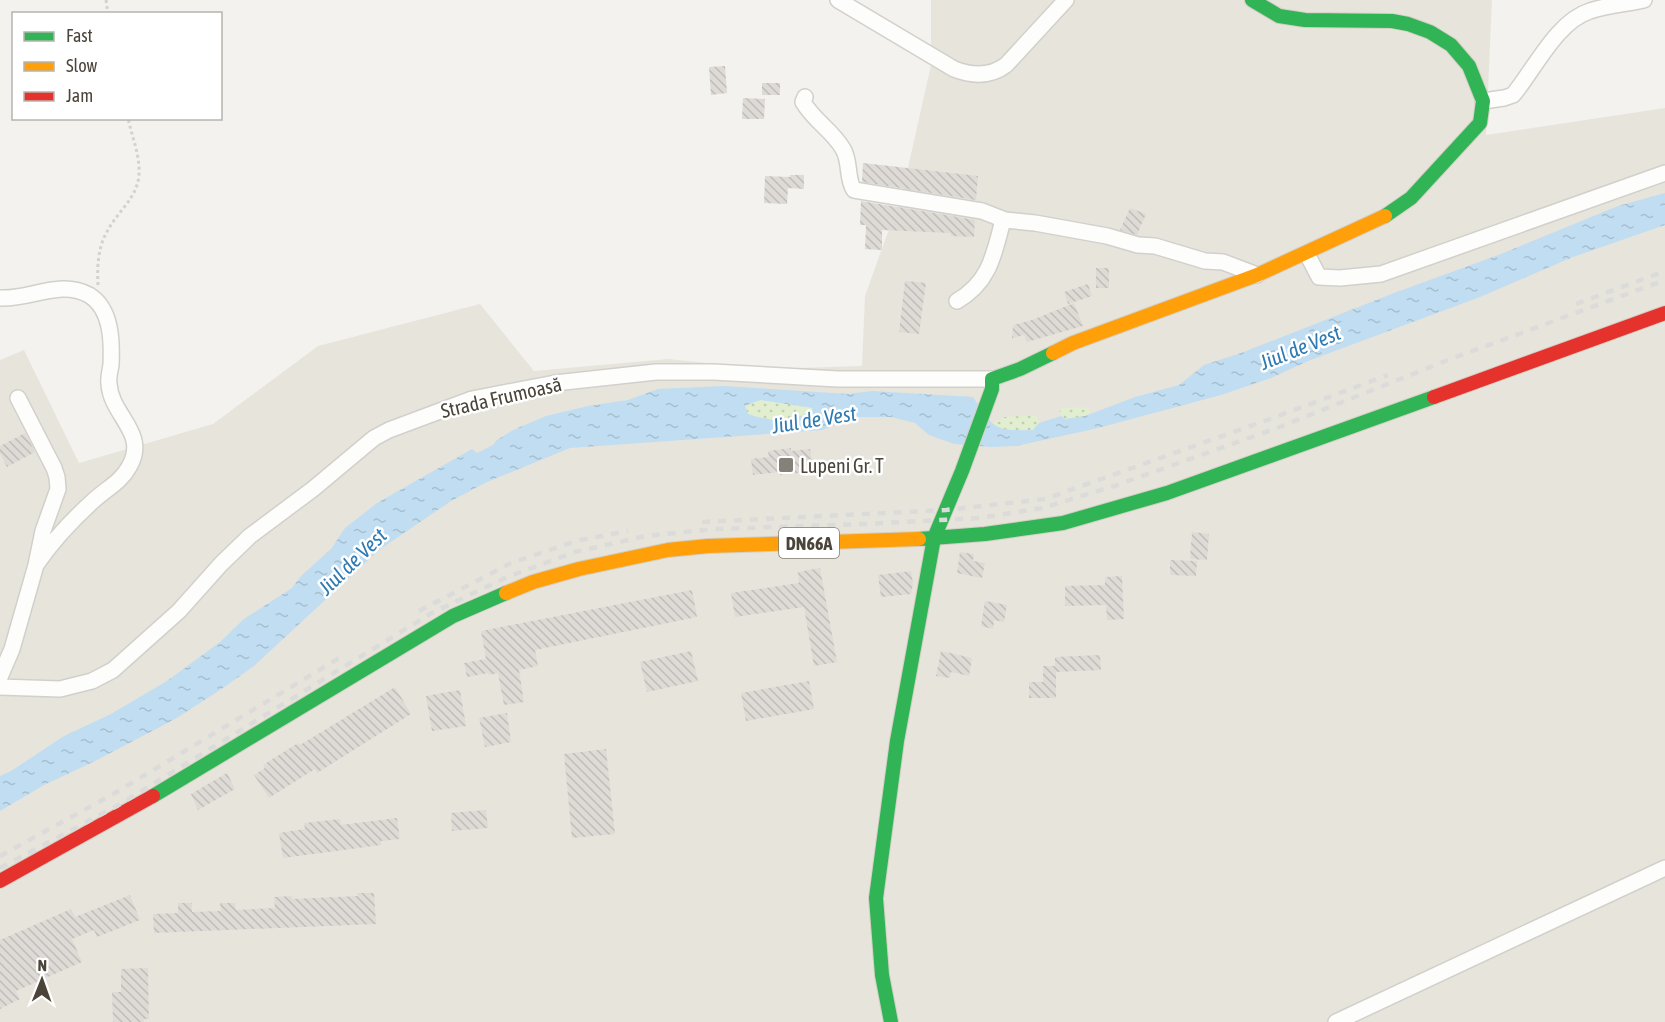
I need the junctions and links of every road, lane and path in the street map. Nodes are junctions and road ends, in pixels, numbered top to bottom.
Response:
1 (838, 0) edge
2 (1066, 0) edge
3 (1252, 0) edge
4 (1644, 0) edge
5 (805, 97) dead end
6 (1483, 101) junction
7 (129, 120) edge
8 (1665, 173) edge
9 (1003, 220) junction
10 (1307, 254) junction
11 (1257, 275) junction
12 (0, 298) edge
13 (957, 301) dead end
14 (98, 303) junction
15 (1665, 313) edge
16 (992, 384) junction
17 (18, 398) dead end
18 (934, 538) junction
19 (36, 565) junction
20 (0, 677) edge
21 (0, 687) edge
22 (1665, 868) edge
23 (0, 881) edge
24 (891, 1022) edge
25 (1336, 1022) edge

1 - 2 street
3 - 6 main road
4 - 6 street
5 - 9 street
6 - 10 main road
7 - 14 path
8 - 10 street
9 - 11 street
9 - 13 street
10 - 11 main road
11 - 16 main road
12 - 14 street
14 - 19 street
15 - 18 main road, DN66A
16 - 18 main road
16 - 21 street, Strada Frumoasă
17 - 19 street
18 - 23 main road, DN66A
18 - 24 main road
19 - 20 street
22 - 25 street

